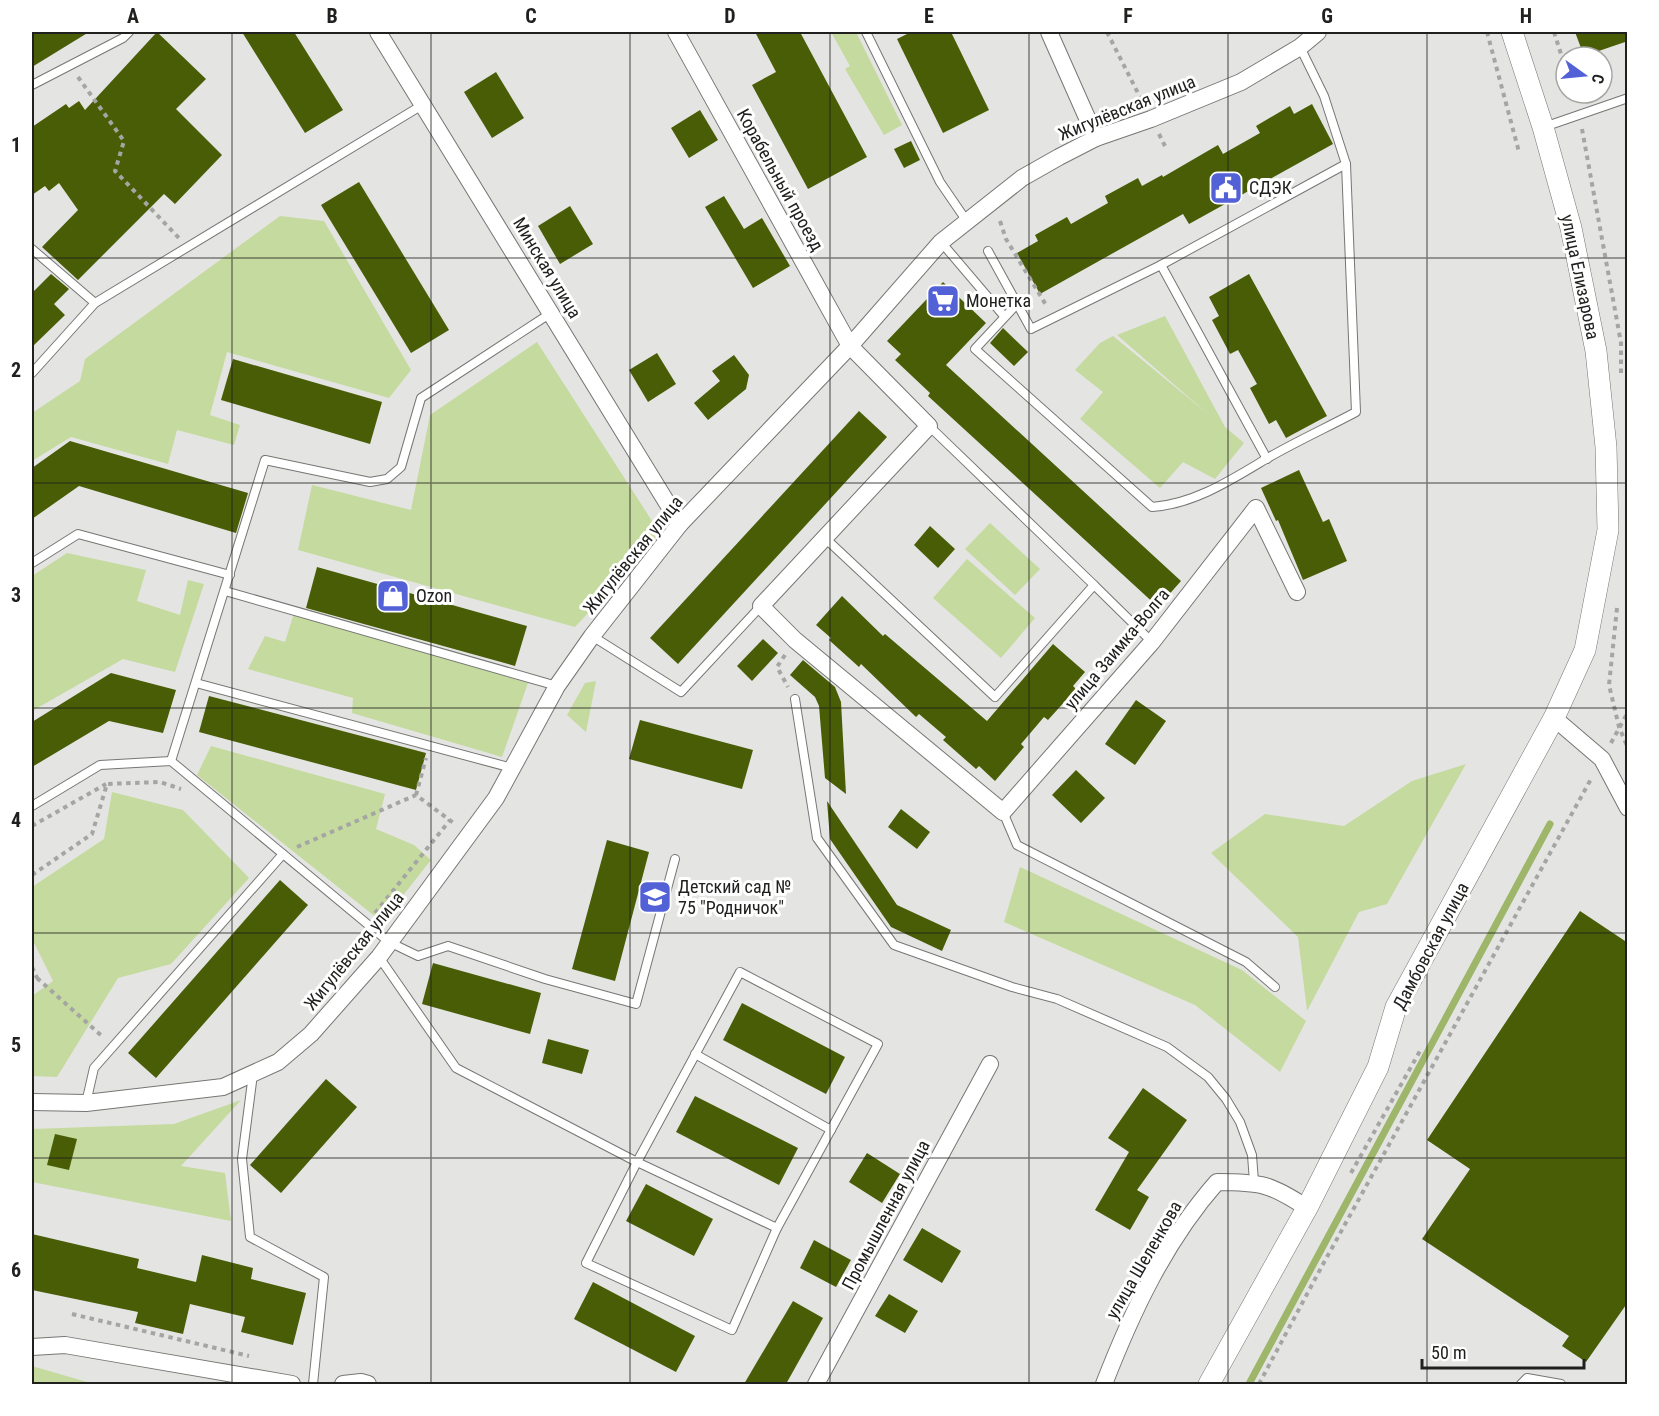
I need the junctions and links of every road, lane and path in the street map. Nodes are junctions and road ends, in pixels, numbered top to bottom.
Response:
1 (129, 32) edge
2 (378, 32) edge
3 (676, 32) edge
4 (866, 32) edge
5 (1049, 32) edge
6 (1107, 32) edge
7 (1318, 32) edge
8 (1487, 32) edge
9 (1512, 32) edge
10 (1300, 47) junction
11 (71, 66) junction
12 (32, 85) edge
13 (1628, 98) edge
14 (424, 105) junction
15 (1151, 119) junction
16 (1543, 127) junction
17 (1096, 138) junction
18 (1165, 146) dead end
19 (1519, 152) dead end
20 (1346, 164) junction
21 (966, 220) junction
22 (1000, 221) dead end
23 (941, 242) junction
24 (188, 247) junction
25 (32, 249) edge
26 (988, 251) dead end
27 (1161, 265) junction
28 (1055, 301) dead end
29 (95, 303) junction
30 (1017, 304) junction
31 (551, 313) junction
32 (1004, 316) junction
33 (850, 346) junction
34 (32, 373) edge
35 (929, 426) junction
36 (1267, 459) junction
37 (680, 524) junction
38 (1608, 530) joint
39 (825, 538) junction
40 (32, 563) edge
41 (230, 575) junction
42 (1094, 585) junction
43 (225, 591) junction
44 (1297, 592) dead end
45 (761, 606) junction
46 (592, 636) junction
47 (795, 640) junction
48 (1152, 642) junction
49 (196, 683) junction
50 (557, 686) junction
51 (795, 699) joint
52 (1628, 712) edge
53 (1554, 718) junction
54 (1619, 728) junction
55 (430, 746) junction
56 (1628, 748) edge
57 (1602, 759) junction
58 (171, 761) junction
59 (512, 768) junction
60 (107, 784) junction
61 (188, 792) dead end
62 (416, 795) junction
63 (32, 806) edge
64 (1628, 808) edge
65 (1003, 812) junction
66 (450, 820) junction
67 (32, 826) edge
68 (469, 834) junction
69 (283, 854) junction
70 (675, 859) dead end
71 (32, 875) edge
72 (367, 923) junction
73 (389, 942) junction
74 (379, 957) junction
75 (32, 967) edge
76 (37, 978) junction
77 (32, 982) edge
78 (1275, 987) dead end
79 (113, 1046) junction
80 (695, 1054) junction
81 (990, 1064) dead end
82 (253, 1073) junction
83 (32, 1102) edge
84 (86, 1103) junction
85 (831, 1130) junction
86 (637, 1162) junction
87 (1254, 1182) junction
88 (1307, 1208) junction
89 (777, 1228) junction
90 (72, 1314) dead end
91 (32, 1347) edge
92 (256, 1357) dead end
93 (292, 1384) edge
94 (313, 1384) edge
95 (343, 1384) edge
96 (368, 1384) edge
97 (816, 1384) edge
98 (1104, 1384) edge
99 (1209, 1384) edge
100 (1259, 1384) edge
101 (1521, 1384) edge
102 (1561, 1384) edge

1 - 11 lane
2 - 14 street, Минская улица
3 - 33 street, Корабельный проезд
4 - 21 lane
5 - 17 street
6 - 15 path
7 - 10 street, Жигулёвская улица
8 - 19 path
9 - 16 street, улица Елизарова
10 - 15 street, Жигулёвская улица
10 - 20 lane
11 - 12 lane
11 - 24 path
13 - 16 lane
14 - 24 lane
14 - 31 street, Минская улица
15 - 17 street, Жигулёвская улица
15 - 18 path
16 - 38 street, улица Елизарова
17 - 21 street, Жигулёвская улица
20 - 27 lane
20 - 36 lane
21 - 23 street, Жигулёвская улица
22 - 28 path
23 - 32 lane
23 - 33 street, Жигулёвская улица
24 - 29 lane
25 - 29 lane
26 - 30 lane
27 - 30 lane
27 - 36 lane
29 - 34 lane
30 - 32 lane
31 - 37 street, Минская улица
31 - 41 lane
32 - 36 lane
33 - 35 street, Корабельный проезд
33 - 37 street, Жигулёвская улица
35 - 39 street
35 - 42 lane
37 - 46 street, Жигулёвская улица
38 - 53 street, Дамбовская улица
39 - 42 lane
39 - 45 street
40 - 41 lane
41 - 43 lane
42 - 48 lane
43 - 49 lane
43 - 50 lane
44 - 48 street, улица Заимка-Волга
45 - 46 lane
45 - 47 street
46 - 50 street, Жигулёвская улица
47 - 51 path
47 - 65 street
48 - 65 street, улица Заимка-Волга
49 - 55 lane
49 - 58 lane
50 - 59 street, Жигулёвская улица
51 - 87 lane
52 - 54 path
53 - 57 street
53 - 88 street, Дамбовская улица
54 - 56 path
54 - 57 path
55 - 59 lane
55 - 62 path
57 - 64 street
57 - 100 path
58 - 63 lane
58 - 69 lane
59 - 68 street, Жигулёвская улица
60 - 61 path
60 - 67 path
60 - 71 path
62 - 66 path
62 - 69 path
65 - 78 lane
66 - 68 path
66 - 72 path
68 - 73 street, Жигулёвская улица
69 - 72 lane
69 - 79 lane
70 - 73 lane
72 - 73 lane
73 - 74 street, Жигулёвская улица
74 - 82 street, Жигулёвская улица
74 - 86 lane
75 - 76 path
76 - 77 path
76 - 79 path
79 - 84 lane
80 - 85 lane
80 - 85 lane
80 - 86 lane
81 - 97 street, Промышленная улица
82 - 84 street, Жигулёвская улица
82 - 94 lane
83 - 84 street, Жигулёвская улица
85 - 89 lane
86 - 89 lane
86 - 89 lane
87 - 88 street, улица Шеленкова
87 - 98 street, улица Шеленкова
88 - 99 street, Дамбовская улица
90 - 92 path
91 - 93 street
95 - 96 street
101 - 102 lane

